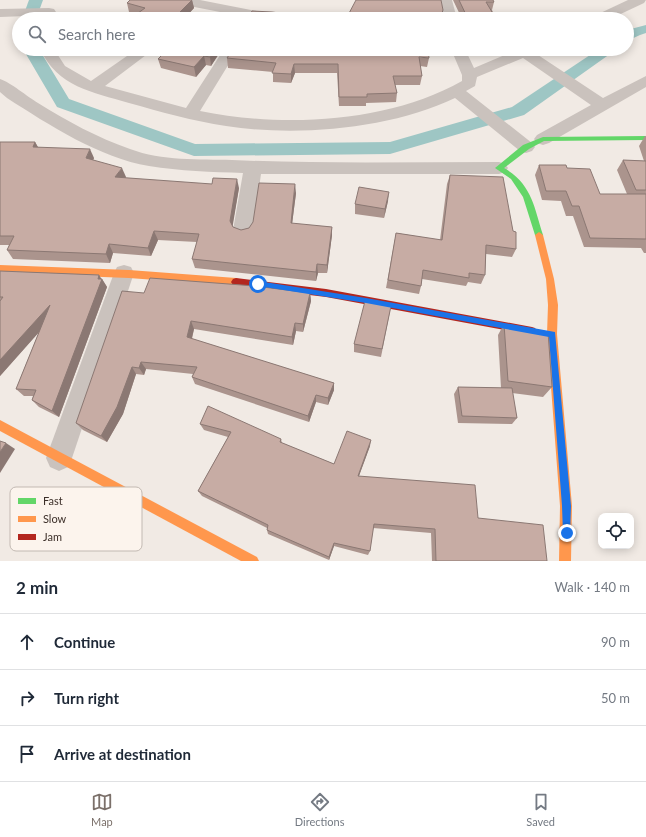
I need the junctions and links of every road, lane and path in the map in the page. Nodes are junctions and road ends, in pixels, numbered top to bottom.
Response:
1 (180, 0) edge
2 (261, 0) edge
3 (445, 0) edge
4 (639, 0) edge
5 (49, 11) edge
6 (24, 12) edge
7 (231, 12) edge
8 (255, 12) edge
9 (448, 12) edge
10 (614, 12) edge
11 (0, 13) edge
12 (12, 13) edge
13 (49, 56) edge
14 (137, 56) edge
15 (227, 56) edge
16 (461, 56) edge
17 (518, 56) edge
18 (534, 56) edge
19 (470, 75) junction
20 (646, 81) edge
21 (0, 84) edge
22 (92, 87) junction
23 (461, 95) junction
24 (600, 104) junction
25 (190, 113) junction
26 (646, 138) edge
27 (543, 139) junction
28 (523, 144) junction
29 (253, 168) junction
30 (499, 168) junction
31 (243, 230) edge
32 (0, 269) edge
33 (124, 273) junction
34 (552, 334) junction
35 (0, 425) edge
36 (59, 458) junction
37 (114, 487) edge
38 (142, 502) edge
39 (253, 561) edge
40 (565, 561) edge

1 - 7 street
2 - 8 street
3 - 9 street
4 - 10 street
5 - 6 street
11 - 12 street
13 - 22 street
14 - 22 street
15 - 25 street
16 - 19 street
17 - 19 street
18 - 24 street
19 - 23 street
20 - 24 street
21 - 29 street
22 - 25 street
23 - 25 street
23 - 28 street
24 - 27 street
26 - 27 street
27 - 28 street
28 - 30 street
29 - 30 street
29 - 31 street
30 - 34 street
32 - 33 street
33 - 34 street
33 - 36 street
34 - 40 street
35 - 36 street
36 - 37 street
38 - 39 street

